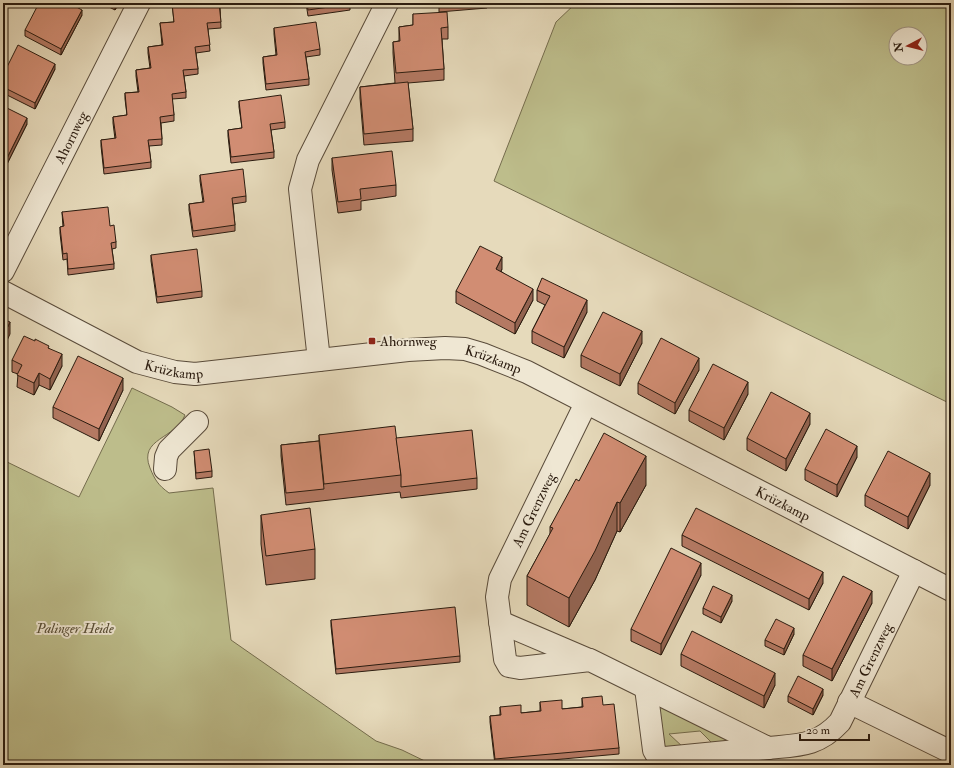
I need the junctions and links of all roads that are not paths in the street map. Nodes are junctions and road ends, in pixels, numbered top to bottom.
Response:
1 (139, 3) edge
2 (387, 3) edge
3 (3, 271) edge
4 (3, 292) edge
5 (319, 360) junction
6 (586, 403) junction
7 (197, 422) dead end
8 (165, 469) dead end
9 (914, 571) junction
10 (951, 590) edge
11 (500, 622) junction
12 (590, 660) junction
13 (646, 688) junction
14 (849, 702) junction
15 (768, 748) junction
16 (951, 752) edge

1 - 3 street, Ahornweg
2 - 5 street
4 - 5 street, Krüzkamp
5 - 6 street, Krüzkamp
6 - 9 street, Krüzkamp
6 - 11 street, Am Grenzweg
7 - 8 street
9 - 10 street, Krüzkamp
9 - 14 street, Am Grenzweg
11 - 12 street
11 - 12 street, Am Grenzweg
12 - 13 street
13 - 15 street
13 - 15 street, Am Grenzweg
14 - 15 street, Am Grenzweg
14 - 16 street

